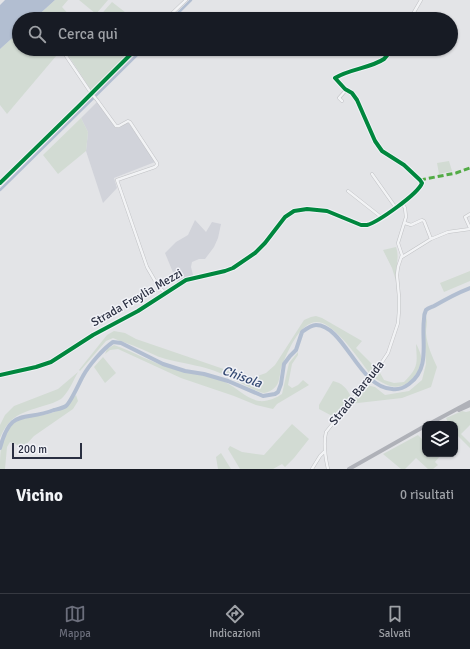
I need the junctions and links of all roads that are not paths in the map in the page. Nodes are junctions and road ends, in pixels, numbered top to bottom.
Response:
1 (186, 0) edge
2 (422, 0) edge
3 (173, 12) edge
4 (414, 12) edge
5 (66, 56) edge
6 (129, 56) edge
7 (387, 56) edge
8 (346, 90) junction
9 (91, 93) junction
10 (342, 101) dead end
11 (372, 174) dead end
12 (0, 183) edge
13 (348, 191) dead end
14 (402, 203) junction
15 (396, 208) junction
16 (470, 214) edge
17 (381, 217) junction
18 (405, 223) junction
19 (470, 229) edge
20 (431, 239) junction
21 (401, 258) junction
22 (165, 293) junction
23 (0, 374) edge
24 (470, 402) edge
25 (470, 406) edge
26 (444, 416) junction
27 (435, 421) edge
28 (422, 428) edge
29 (324, 452) junction
30 (312, 469) edge
31 (328, 469) edge
32 (349, 469) edge

1 - 3 street
2 - 4 street
5 - 9 street
6 - 9 street
7 - 8 street
8 - 10 street
8 - 14 street, Strada Freylia Mezzi
9 - 12 street
9 - 22 street
11 - 15 street
13 - 17 street
14 - 15 street, Strada Freylia Mezzi
14 - 18 street, Strada Barauda
15 - 17 street, Strada Freylia Mezzi
16 - 19 street
17 - 22 street, Strada Freylia Mezzi
18 - 20 street
18 - 21 street, Strada Barauda
19 - 20 street
20 - 21 street
21 - 29 street, Strada Barauda
22 - 23 street, Strada Freylia Mezzi
24 - 26 main road
25 - 26 main road
26 - 27 main road
28 - 32 main road
29 - 30 street
29 - 31 street, Strada Barauda

